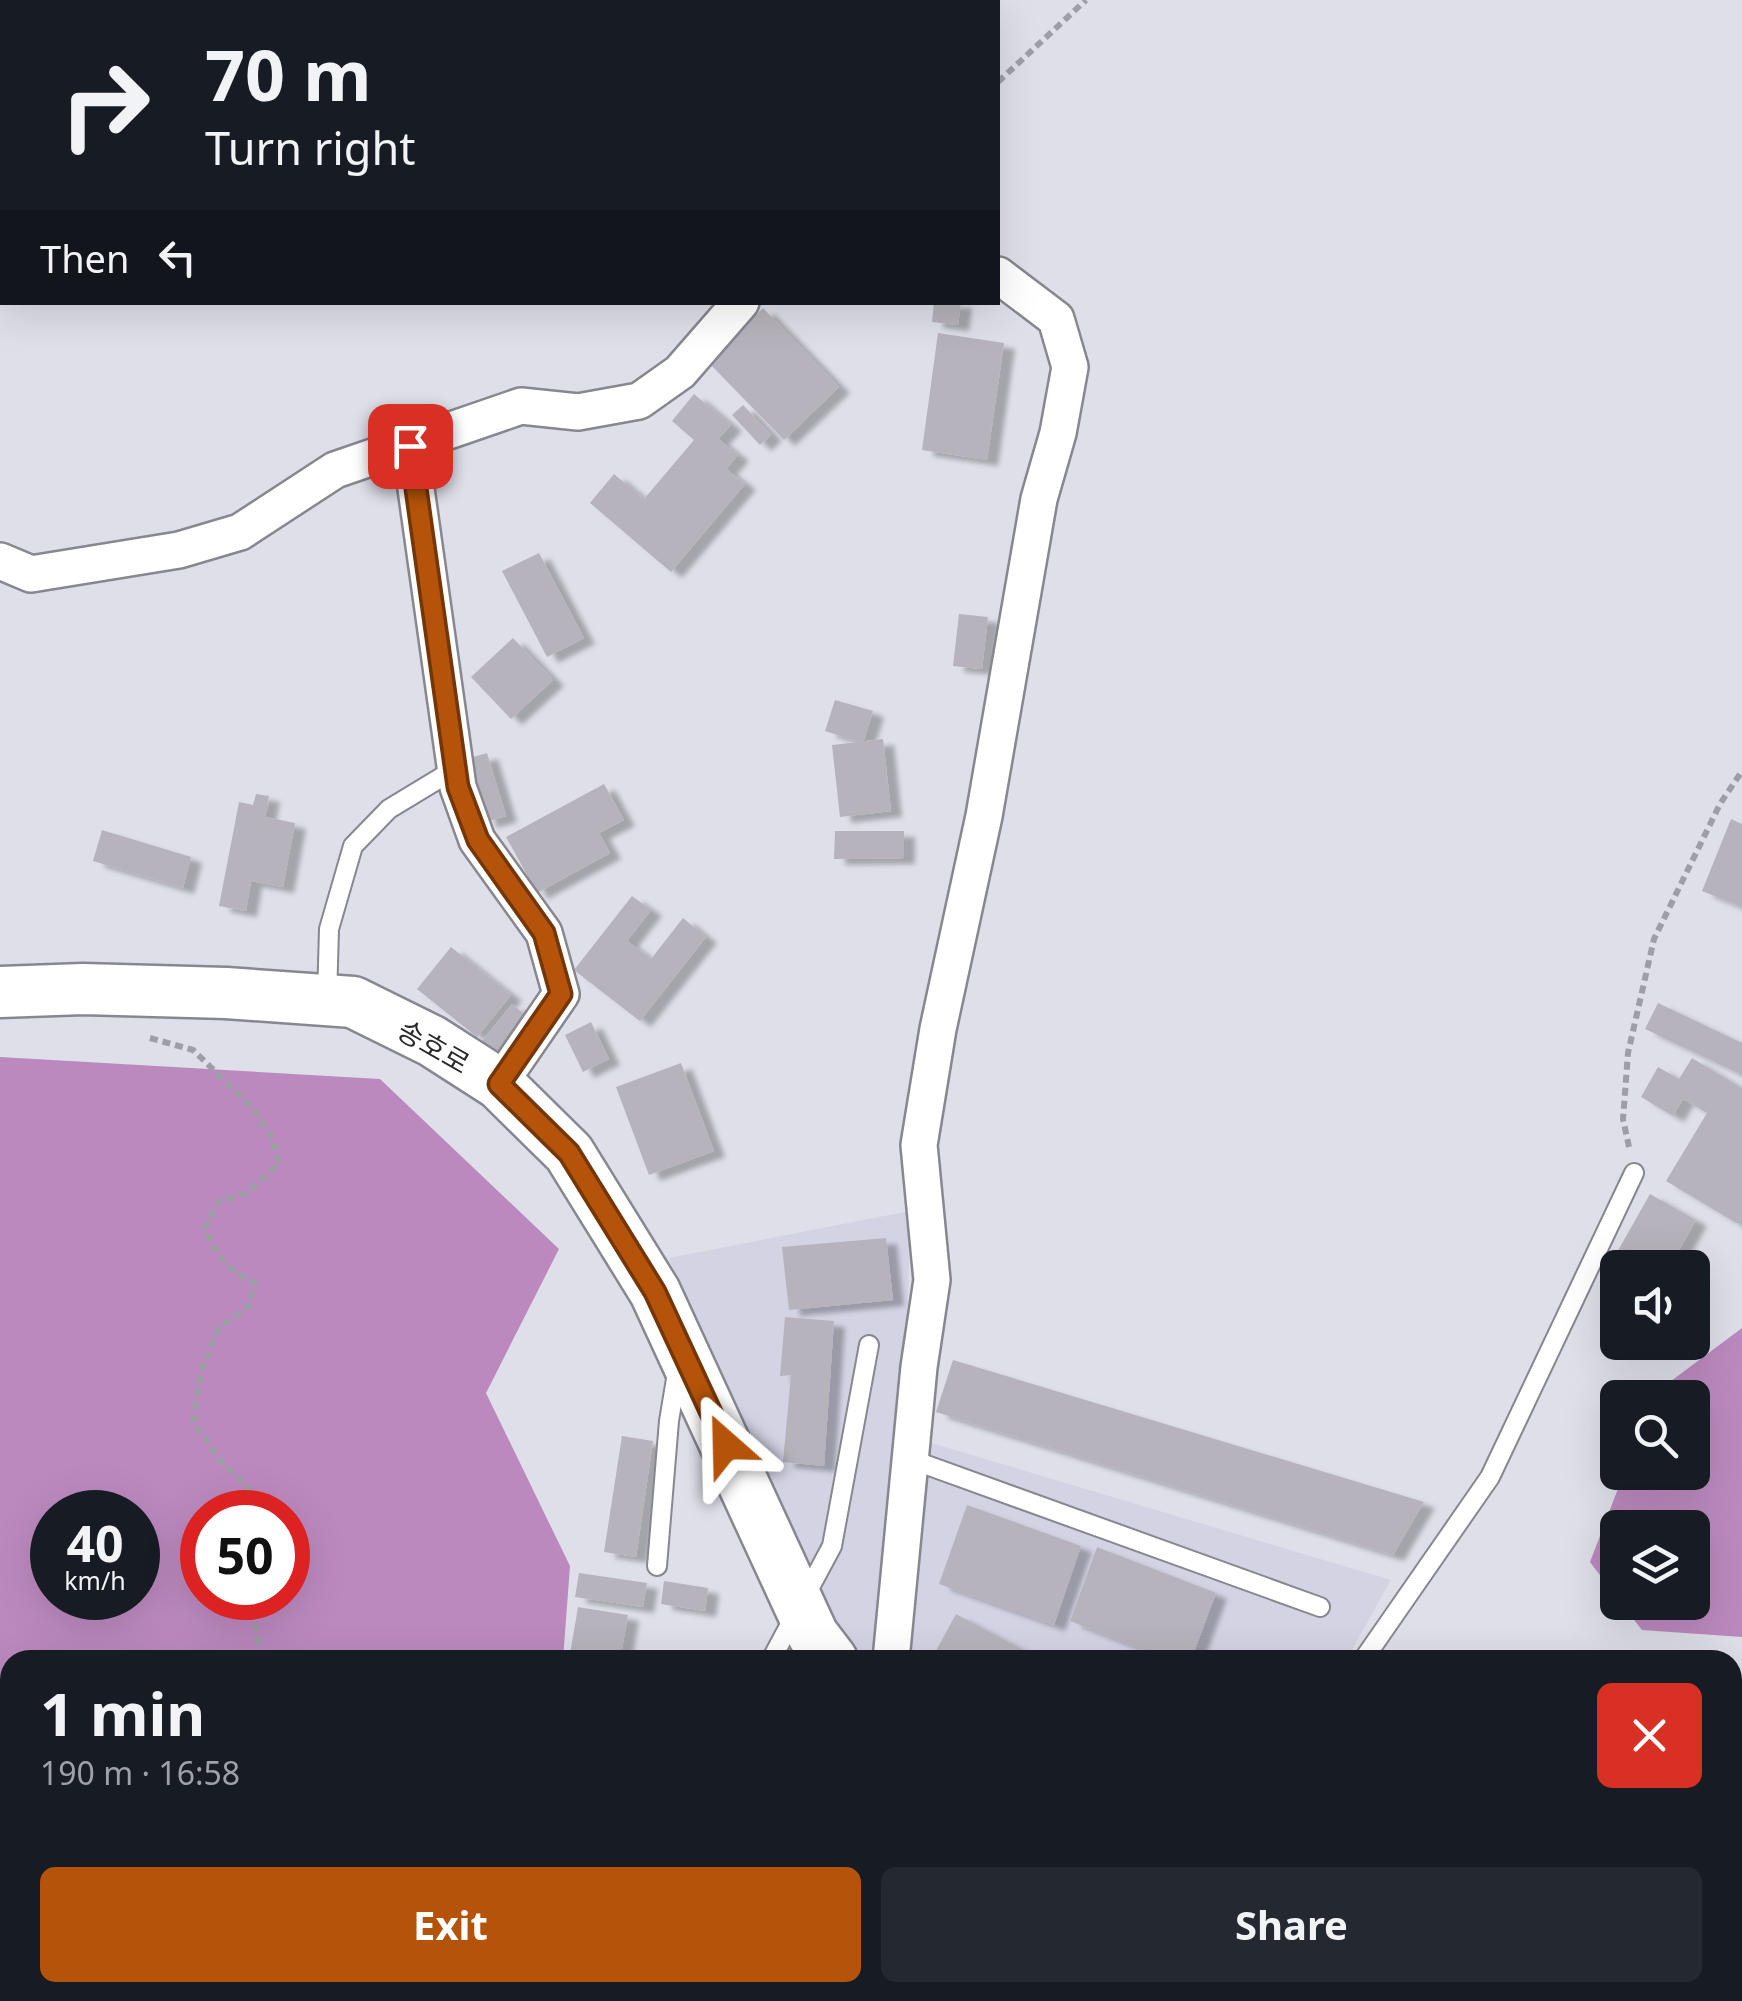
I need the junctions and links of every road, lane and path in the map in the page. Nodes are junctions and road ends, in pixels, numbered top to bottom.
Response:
1 (1086, 0) edge
2 (1000, 80) edge
3 (1000, 277) edge
4 (738, 305) edge
5 (410, 446) junction
6 (0, 561) edge
7 (455, 770) junction
8 (1742, 770) edge
9 (0, 992) edge
10 (327, 1000) junction
11 (136, 1034) dead end
12 (499, 1084) junction
13 (1634, 1173) joint
14 (869, 1345) dead end
15 (681, 1348) junction
16 (910, 1459) junction
17 (248, 1490) edge
18 (657, 1566) dead end
19 (1320, 1607) dead end
20 (801, 1608) junction
21 (255, 1620) edge
22 (259, 1650) edge
23 (777, 1650) edge
24 (824, 1650) edge
25 (892, 1650) edge
26 (1371, 1650) edge

1 - 2 path
3 - 16 street
4 - 5 street
5 - 6 street
5 - 7 street
7 - 10 lane
7 - 12 street
8 - 13 path
9 - 10 main road, 송호로
10 - 12 main road, 송호로
11 - 17 path
12 - 15 main road, 송호로
13 - 26 lane
14 - 20 lane
15 - 18 lane
15 - 20 main road, 송호로
16 - 19 lane
16 - 25 street
20 - 23 lane
20 - 24 main road, 송호로
21 - 22 path

